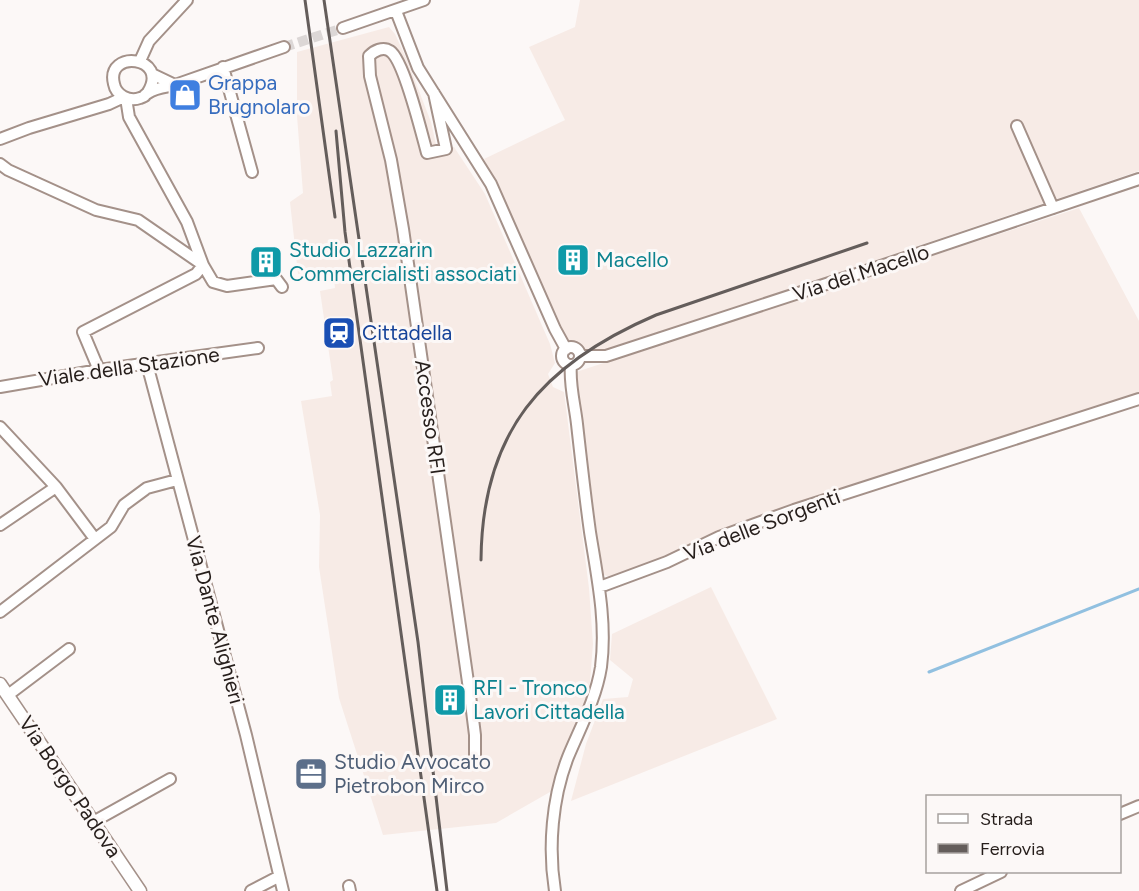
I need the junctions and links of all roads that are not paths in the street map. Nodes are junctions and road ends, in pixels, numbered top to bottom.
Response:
1 (187, 0) edge
2 (424, 0) edge
3 (396, 11) junction
4 (342, 28) tunnel mouth
5 (284, 47) tunnel mouth
6 (140, 61) junction
7 (224, 67) junction
8 (152, 74) junction
9 (113, 83) junction
10 (175, 85) junction
11 (148, 92) junction
12 (434, 93) junction
13 (125, 98) junction
14 (98, 106) junction
15 (1017, 126) dead end
16 (0, 139) edge
17 (0, 164) edge
18 (252, 172) dead end
19 (1139, 179) edge
20 (1053, 208) junction
21 (203, 265) junction
22 (282, 287) dead end
23 (258, 348) dead end
24 (566, 349) junction
25 (580, 356) junction
26 (147, 364) junction
27 (570, 365) junction
28 (99, 370) junction
29 (0, 387) edge
30 (1139, 399) edge
31 (0, 427) edge
32 (177, 480) junction
33 (56, 487) junction
34 (0, 525) edge
35 (95, 538) junction
36 (599, 586) junction
37 (0, 612) edge
38 (69, 649) dead end
39 (0, 684) edge
40 (8, 695) junction
41 (475, 755) dead end
42 (170, 779) dead end
43 (1139, 806) edge
44 (1121, 813) edge
45 (93, 822) junction
46 (999, 873) edge
47 (279, 877) junction
48 (140, 891) edge
49 (251, 891) edge
50 (283, 891) edge
51 (555, 891) edge
52 (961, 891) edge

1 - 6 street
2 - 3 street
3 - 4 street
3 - 12 street
5 - 7 street
6 - 8 street
6 - 9 street
7 - 10 street
7 - 18 street
8 - 10 street
8 - 11 street
9 - 13 street
9 - 14 street
10 - 11 street
11 - 13 street
12 - 24 street
12 - 41 street, Accesso RFI
13 - 14 street
13 - 21 street
14 - 16 street
15 - 20 street
17 - 21 street
19 - 20 street, Via del Macello
20 - 25 street, Via del Macello
21 - 22 street
21 - 28 street
23 - 26 street, Viale della Stazione
24 - 25 street, Via del Macello
24 - 27 street
25 - 27 street
26 - 28 street, Viale della Stazione
26 - 32 street, Via Dante Alighieri
27 - 36 street
28 - 29 street, Viale della Stazione
30 - 36 street, Via delle Sorgenti
31 - 33 street
32 - 35 street
32 - 47 street, Via Dante Alighieri
33 - 34 street
33 - 35 street
35 - 37 street
36 - 51 street
38 - 40 street
39 - 40 street, Via Borgo Padova
40 - 45 street, Via Borgo Padova
42 - 45 street
43 - 44 street
45 - 48 street, Via Borgo Padova
46 - 52 street
47 - 49 street
47 - 50 street, Via Dante Alighieri

